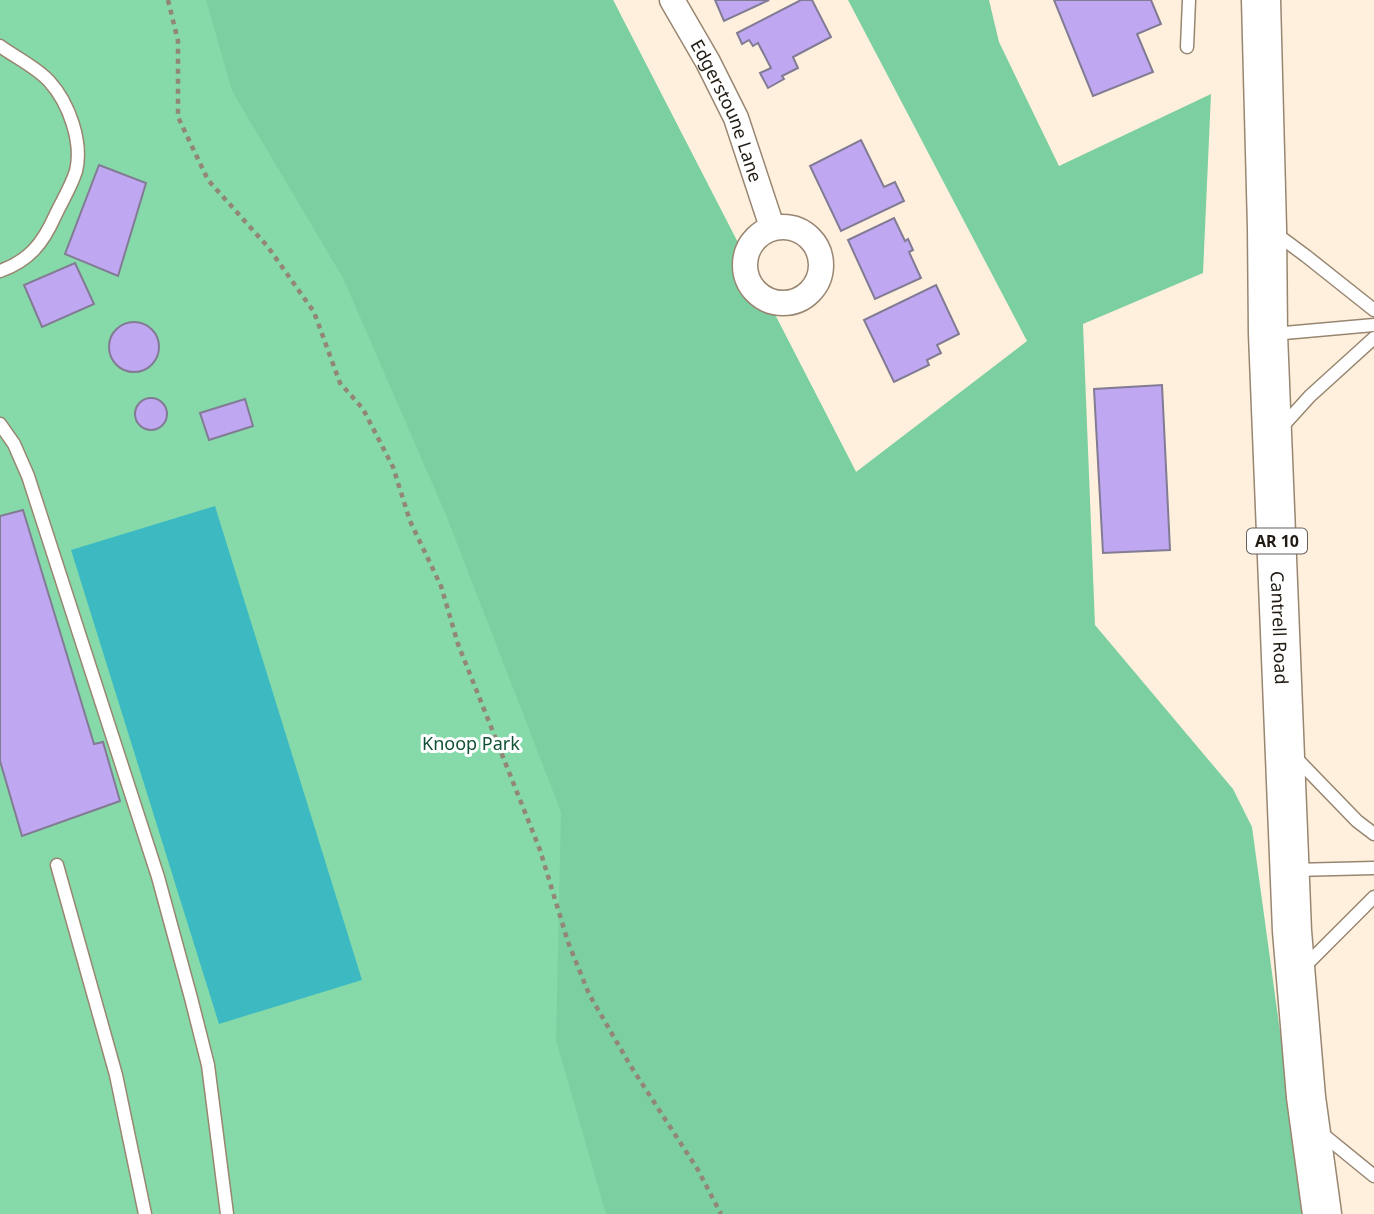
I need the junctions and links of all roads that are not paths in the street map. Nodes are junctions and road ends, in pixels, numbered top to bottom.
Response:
1 (672, 0) edge
2 (1189, 0) edge
3 (1261, 0) edge
4 (0, 46) edge
5 (1187, 47) dead end
6 (772, 227) dead end
7 (1267, 228) junction
8 (0, 271) edge
9 (1374, 310) edge
10 (1374, 325) edge
11 (1268, 334) junction
12 (1374, 338) edge
13 (0, 424) edge
14 (1273, 437) junction
15 (1285, 747) junction
16 (1374, 834) edge
17 (57, 865) dead end
18 (1374, 869) edge
19 (1290, 870) junction
20 (1374, 897) edge
21 (1296, 974) junction
22 (1309, 1124) junction
23 (1374, 1176) edge
24 (145, 1214) edge
25 (227, 1214) edge
26 (1322, 1214) edge

1 - 6 street, Edgerstoune Lane
2 - 5 lane
3 - 7 main road, Cantrell Road / AR 10
4 - 8 lane
7 - 9 lane
7 - 11 main road, Cantrell Road / AR 10
10 - 11 lane
11 - 14 main road, Cantrell Road / AR 10
12 - 14 lane
13 - 25 lane
14 - 15 main road, Cantrell Road / AR 10
15 - 16 lane
15 - 19 main road, Cantrell Road / AR 10
17 - 24 lane
18 - 19 lane
19 - 21 main road, Cantrell Road / AR 10
20 - 21 lane
21 - 22 main road, Cantrell Road / AR 10
22 - 23 lane
22 - 26 main road, Cantrell Road / AR 10

